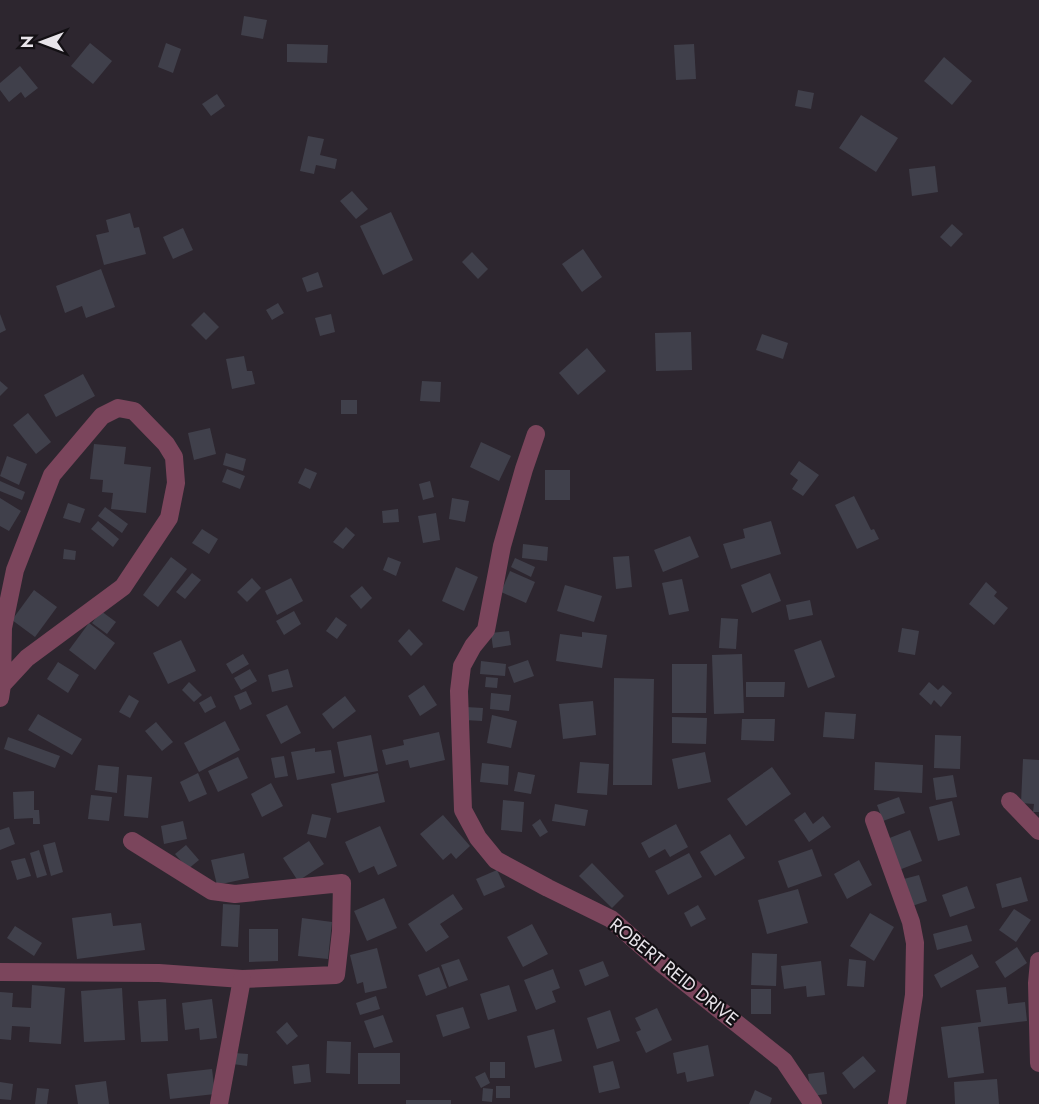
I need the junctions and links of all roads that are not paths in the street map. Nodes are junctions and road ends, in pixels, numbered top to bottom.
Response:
1 (536, 434) dead end
2 (1, 692) edge
3 (1010, 801) dead end
4 (874, 820) dead end
5 (1039, 831) edge
6 (132, 841) dead end
7 (1039, 961) edge
8 (0, 972) edge
9 (242, 980) junction
10 (1039, 1063) edge
11 (219, 1104) edge
12 (813, 1104) edge
13 (897, 1104) edge

1 - 12 street, ROBERT REID DRIVE
2 - 2 street
3 - 5 street
4 - 13 street
6 - 9 street
7 - 10 street
8 - 9 street
9 - 11 street

